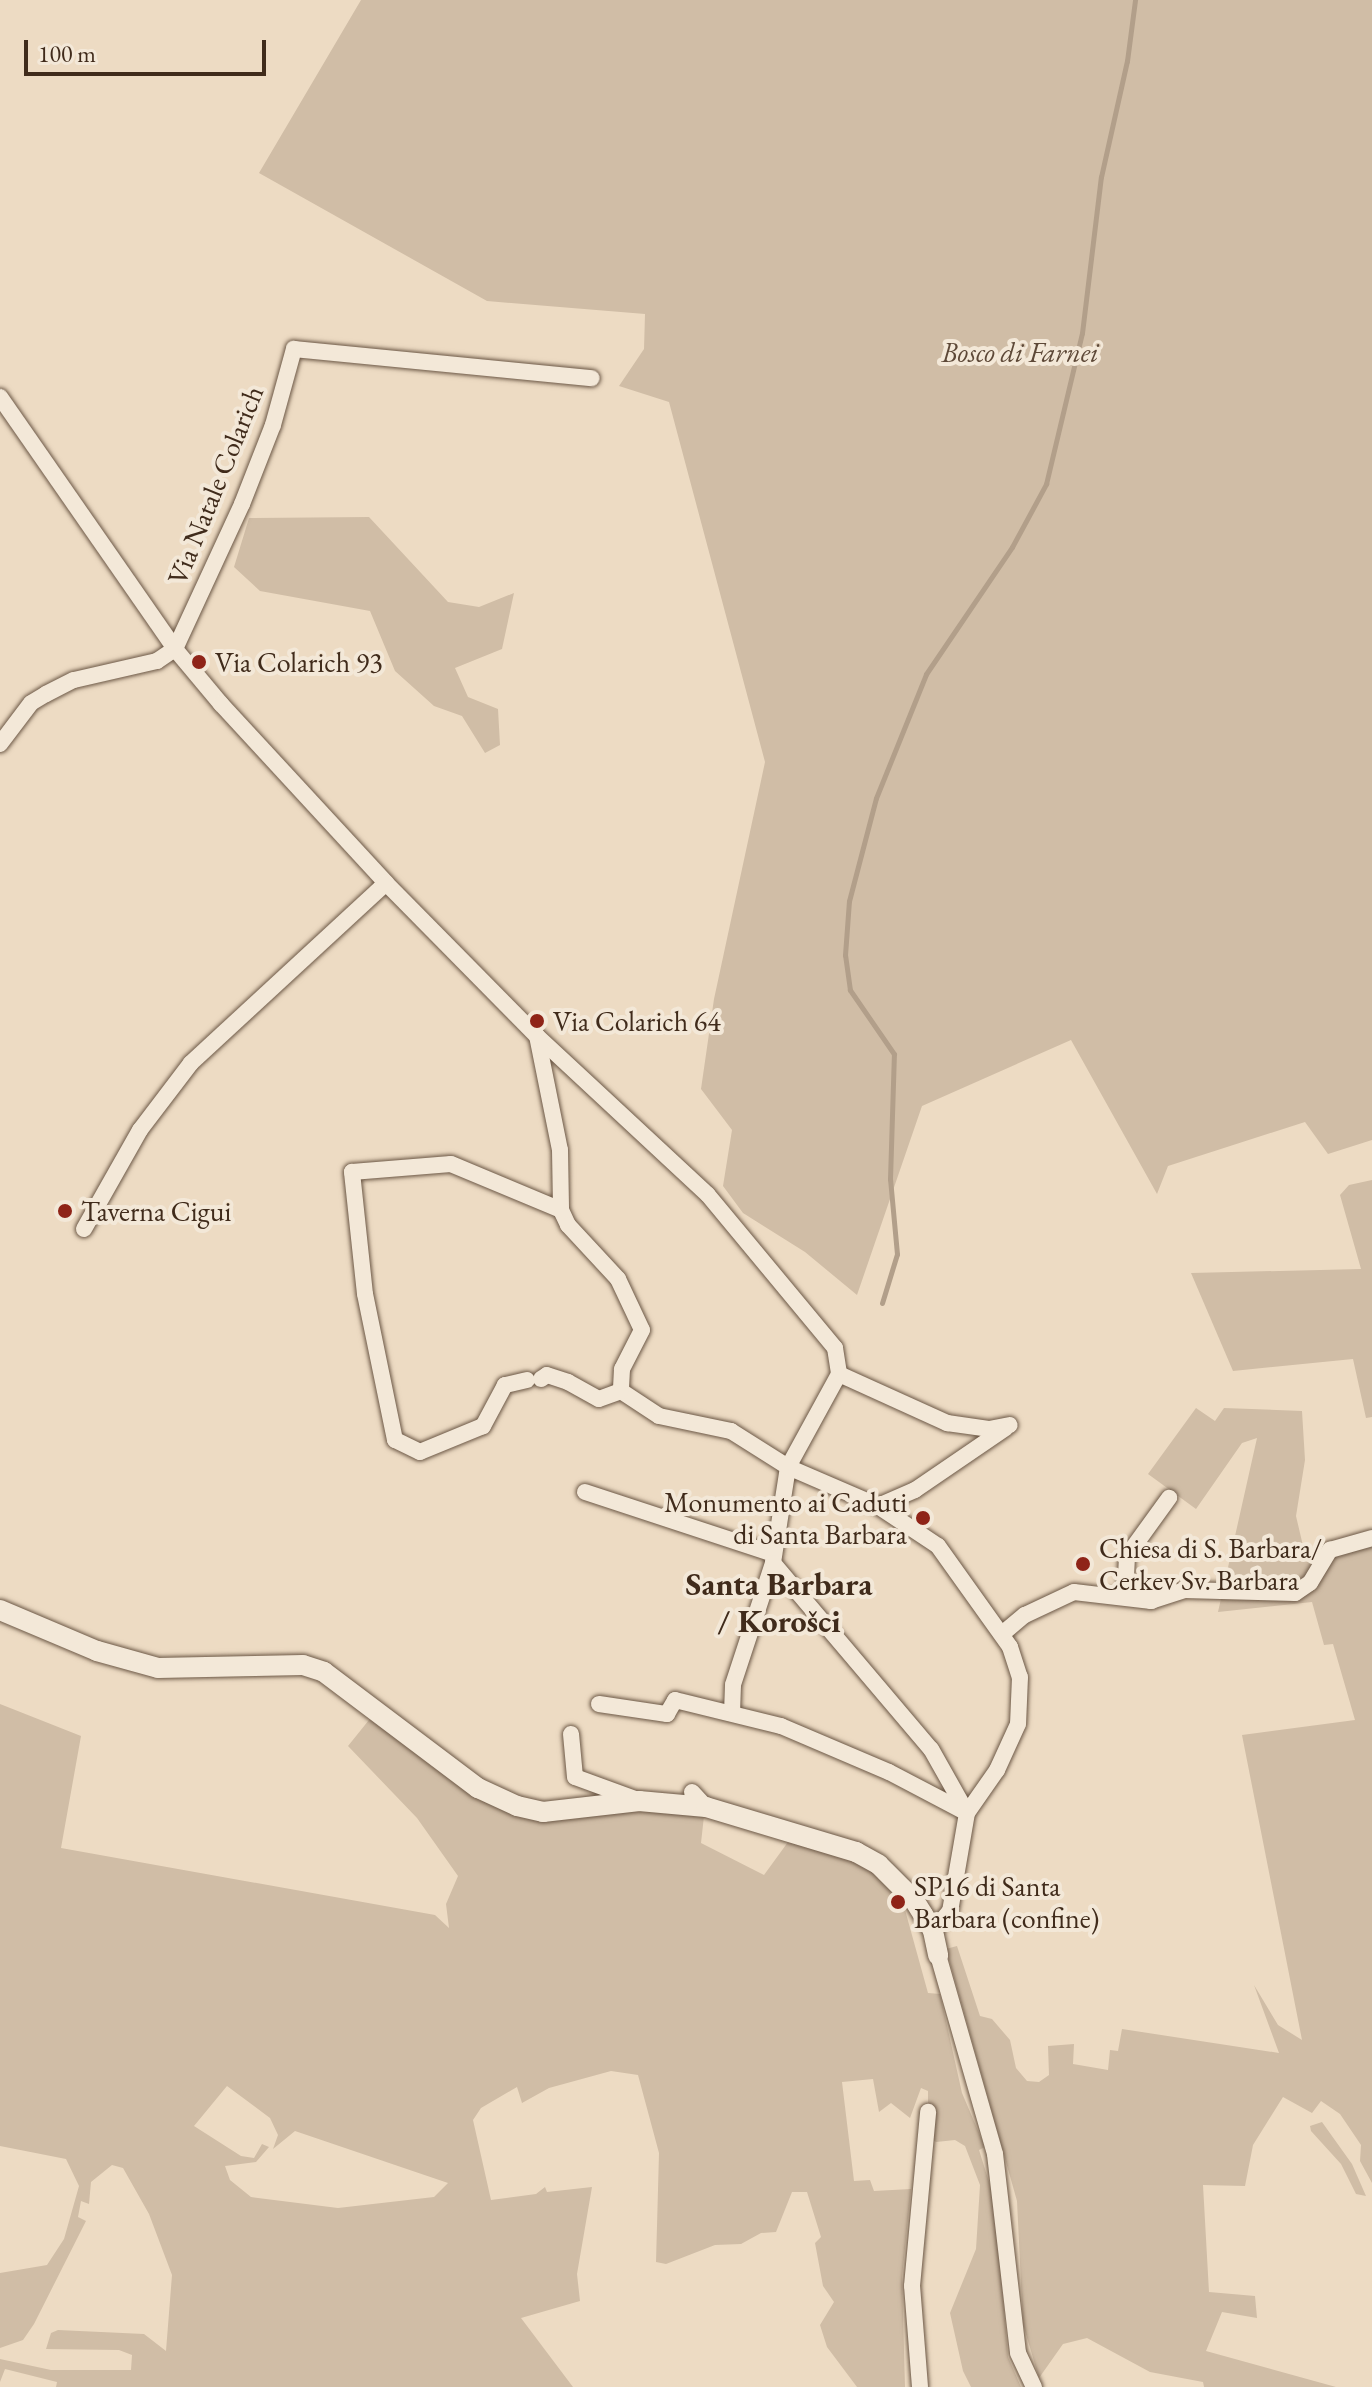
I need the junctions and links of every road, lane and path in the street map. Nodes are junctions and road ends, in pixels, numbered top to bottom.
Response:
1 (592, 378) dead end
2 (0, 397) edge
3 (175, 649) junction
4 (0, 744) edge
5 (386, 883) junction
6 (537, 1036) junction
7 (561, 1210) junction
8 (84, 1229) dead end
9 (839, 1374) junction
10 (621, 1391) junction
11 (788, 1467) junction
12 (585, 1492) dead end
13 (1169, 1498) dead end
14 (878, 1506) junction
15 (1372, 1538) edge
16 (774, 1558) junction
17 (1125, 1596) junction
18 (0, 1610) edge
19 (1002, 1634) junction
20 (599, 1704) dead end
21 (732, 1712) junction
22 (571, 1734) dead end
23 (692, 1792) dead end
24 (639, 1801) junction
25 (706, 1807) junction
26 (967, 1813) junction
27 (933, 1931) junction
28 (938, 1955) joint
29 (928, 2112) dead end
30 (920, 2387) edge
31 (1034, 2387) edge

1 - 3 street, Via Natale Colarich
2 - 3 street, Via Natale Colarich
3 - 4 street
3 - 5 street, Via Natale Colarich
5 - 6 street, Via Natale Colarich
5 - 8 street
6 - 7 street
6 - 9 street, Via Natale Colarich
7 - 10 street
7 - 10 street
9 - 11 street
9 - 14 street
10 - 11 street
11 - 14 street
11 - 16 street
12 - 16 street
13 - 17 street
14 - 19 street
15 - 17 street
16 - 21 street
16 - 26 street
17 - 19 street
18 - 24 street
19 - 26 street
20 - 21 street
21 - 26 street
22 - 24 street
23 - 25 street
24 - 25 street
25 - 27 street
26 - 27 street
27 - 28 street
28 - 31 street
29 - 30 street

